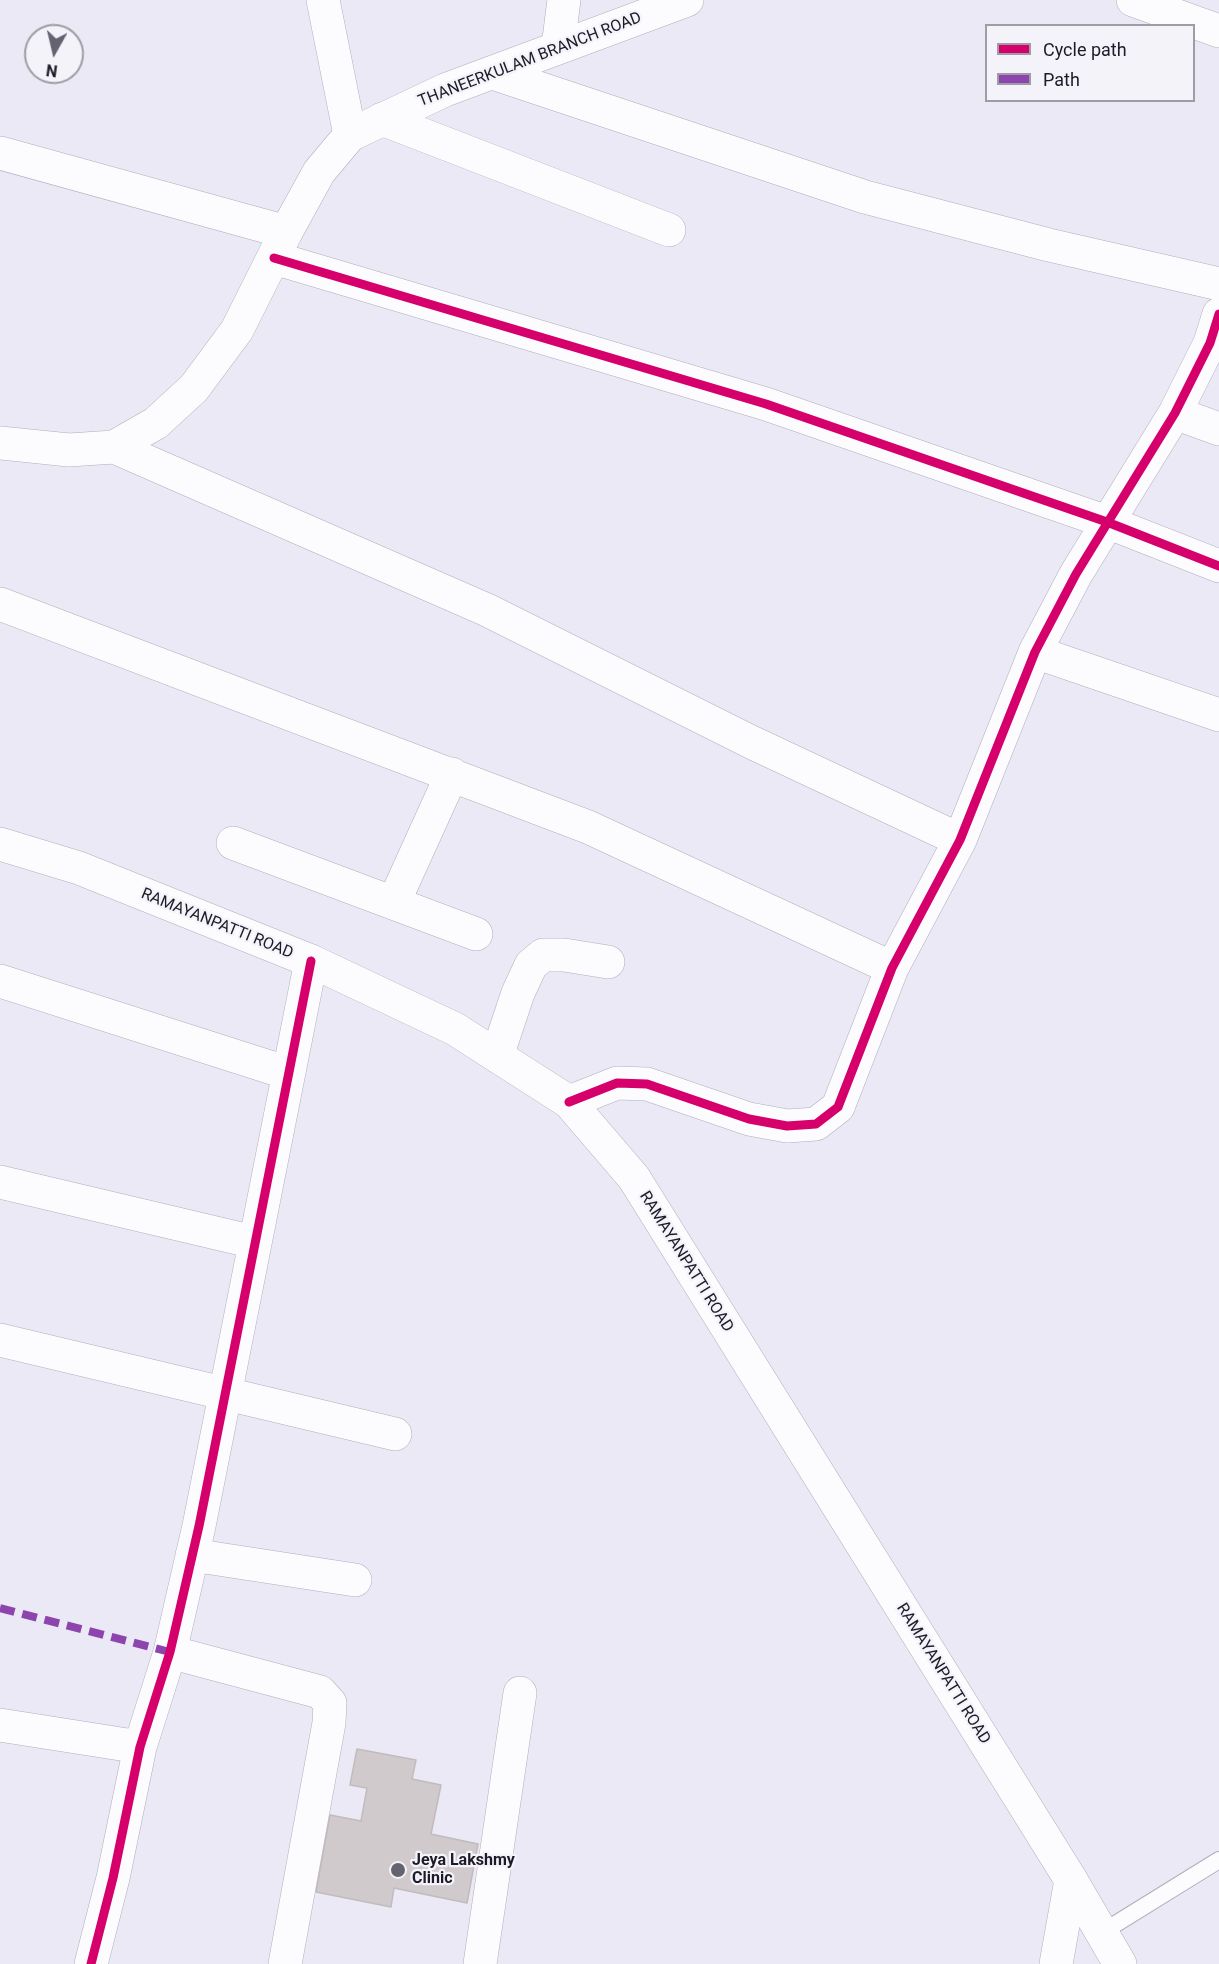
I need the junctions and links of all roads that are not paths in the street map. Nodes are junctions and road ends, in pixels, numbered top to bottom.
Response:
1 (323, 0) edge
2 (564, 0) edge
3 (687, 0) edge
4 (1133, 0) edge
5 (1219, 31) edge
6 (558, 47) junction
7 (493, 73) junction
8 (382, 119) junction
9 (350, 135) junction
10 (0, 153) edge
11 (669, 230) dead end
12 (280, 245) junction
13 (1219, 284) edge
14 (1219, 314) edge
15 (1175, 412) junction
16 (1219, 429) edge
17 (0, 443) edge
18 (114, 447) junction
19 (1107, 522) junction
20 (1219, 566) edge
21 (0, 604) edge
22 (1035, 651) junction
23 (1219, 715) edge
24 (452, 774) junction
25 (960, 840) junction
26 (233, 843) dead end
27 (0, 844) edge
28 (394, 902) junction
29 (476, 934) dead end
30 (311, 961) junction
31 (608, 962) dead end
32 (892, 968) junction
33 (0, 981) edge
34 (497, 1056) junction
35 (288, 1074) junction
36 (569, 1102) junction
37 (0, 1182) edge
38 (254, 1242) junction
39 (0, 1340) edge
40 (226, 1392) junction
41 (395, 1434) dead end
42 (192, 1555) junction
43 (355, 1580) dead end
44 (170, 1653) junction
45 (520, 1693) dead end
46 (0, 1725) edge
47 (140, 1747) junction
48 (1219, 1860) edge
49 (1071, 1880) junction
50 (1101, 1933) junction
51 (91, 1964) edge
52 (285, 1964) edge
53 (480, 1964) edge
54 (1056, 1964) edge
55 (1120, 1964) edge

1 - 9 street
2 - 6 street
3 - 6 street, THANEERKULAM BRANCH ROAD
4 - 5 street
6 - 7 street, THANEERKULAM BRANCH ROAD
7 - 8 street, THANEERKULAM BRANCH ROAD
7 - 13 street
8 - 9 street, THANEERKULAM BRANCH ROAD
8 - 11 street
9 - 12 street, THANEERKULAM BRANCH ROAD
10 - 12 street
12 - 18 street, THANEERKULAM BRANCH ROAD
12 - 19 street
14 - 15 street
15 - 16 street
15 - 19 street
17 - 18 street, THANEERKULAM BRANCH ROAD
18 - 25 street
19 - 20 street
19 - 22 street
21 - 24 street
22 - 23 street
22 - 25 street
24 - 28 street
24 - 32 street
25 - 32 street
26 - 28 street
27 - 30 street, RAMAYANPATTI ROAD
28 - 29 street
30 - 34 street, RAMAYANPATTI ROAD
30 - 35 street
31 - 34 street
32 - 36 street
33 - 35 street
34 - 36 street, RAMAYANPATTI ROAD
35 - 38 street
36 - 49 street, RAMAYANPATTI ROAD
37 - 38 street
38 - 40 street
39 - 40 street
40 - 41 street
40 - 42 street
42 - 43 street
42 - 44 street
44 - 47 street
44 - 52 street
45 - 53 street
46 - 47 street
47 - 51 street
48 - 50 lane
49 - 50 street, RAMAYANPATTI ROAD
49 - 54 street
50 - 55 street, RAMAYANPATTI ROAD

